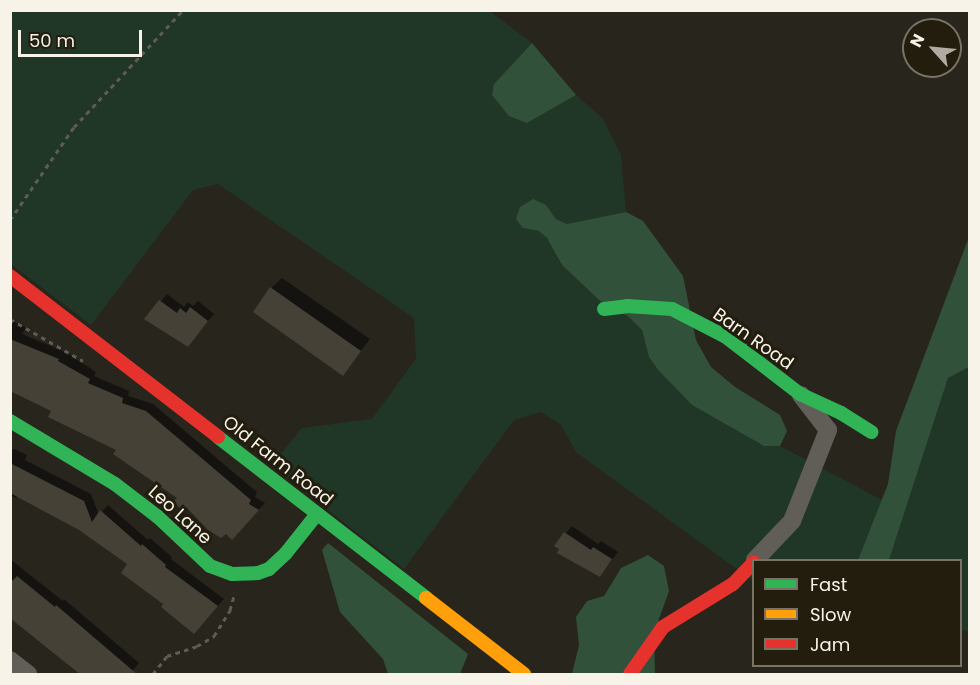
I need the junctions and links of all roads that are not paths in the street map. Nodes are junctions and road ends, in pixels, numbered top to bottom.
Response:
1 (10, 276) edge
2 (604, 309) dead end
3 (800, 394) junction
4 (10, 421) edge
5 (872, 432) dead end
6 (317, 514) junction
7 (756, 559) edge
8 (752, 563) edge
9 (10, 660) edge
10 (28, 675) edge
11 (524, 675) edge
12 (630, 675) edge

1 - 6 street, Old Farm Road
2 - 3 street, Barn Road
3 - 5 street, Barn Road
3 - 7 street
4 - 6 street, Leo Lane
6 - 11 street, Old Farm Road
8 - 12 street
9 - 10 street

